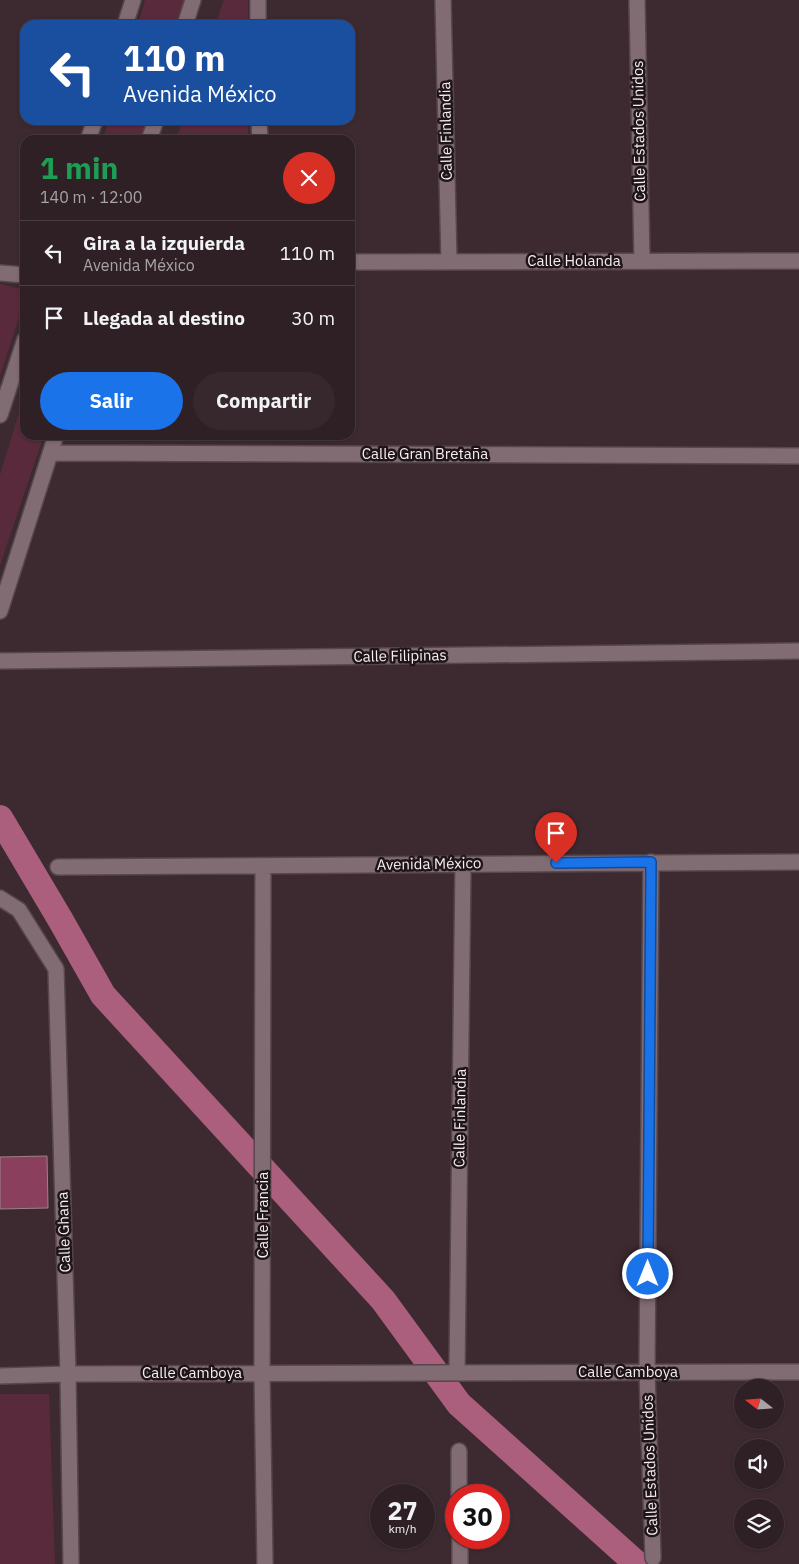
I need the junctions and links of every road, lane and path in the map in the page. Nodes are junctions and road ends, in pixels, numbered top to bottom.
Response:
1 (133, 0) edge
2 (193, 0) edge
3 (258, 0) edge
4 (443, 0) edge
5 (637, 0) edge
6 (127, 20) edge
7 (187, 20) edge
8 (258, 20) edge
9 (642, 261) junction
10 (799, 261) edge
11 (355, 262) edge
12 (449, 262) junction
13 (0, 273) edge
14 (20, 275) edge
15 (20, 354) edge
16 (0, 415) edge
17 (55, 440) edge
18 (51, 453) junction
19 (799, 456) edge
20 (0, 611) edge
21 (799, 651) edge
22 (0, 661) edge
23 (651, 862) junction
24 (799, 862) edge
25 (462, 864) junction
26 (264, 866) junction
27 (58, 867) dead end
28 (0, 898) edge
29 (457, 1372) junction
30 (647, 1372) junction
31 (799, 1372) edge
32 (262, 1373) junction
33 (68, 1374) junction
34 (0, 1376) edge
35 (459, 1452) dead end
36 (459, 1484) edge
37 (460, 1549) edge
38 (653, 1558) dead end
39 (70, 1564) edge
40 (265, 1564) edge
41 (460, 1564) edge

1 - 6 street
2 - 7 street
3 - 8 street
4 - 12 street, Calle Finlandia
5 - 9 street, Calle Estados Unidos
9 - 10 street, Calle Holanda
9 - 12 street, Calle Holanda
11 - 12 street, Calle Holanda
13 - 14 street
15 - 16 street
17 - 18 street
18 - 19 street, Calle Gran Bretaña
18 - 20 street
21 - 22 street, Calle Filipinas
23 - 24 street, Avenida México
23 - 25 street, Avenida México
23 - 30 street, Calle Estados Unidos
25 - 26 street, Avenida México
25 - 29 street, Calle Finlandia
26 - 27 street, Avenida México
26 - 32 street, Calle Francia
28 - 33 street, Calle Ghana
29 - 30 street, Calle Camboya
29 - 32 street, Calle Camboya
30 - 31 street, Calle Camboya
30 - 38 street, Calle Estados Unidos
32 - 33 street, Calle Camboya
32 - 40 street, Calle Francia
33 - 34 street, Calle Camboya
33 - 39 street, Calle Ghana
35 - 36 street
37 - 41 street

